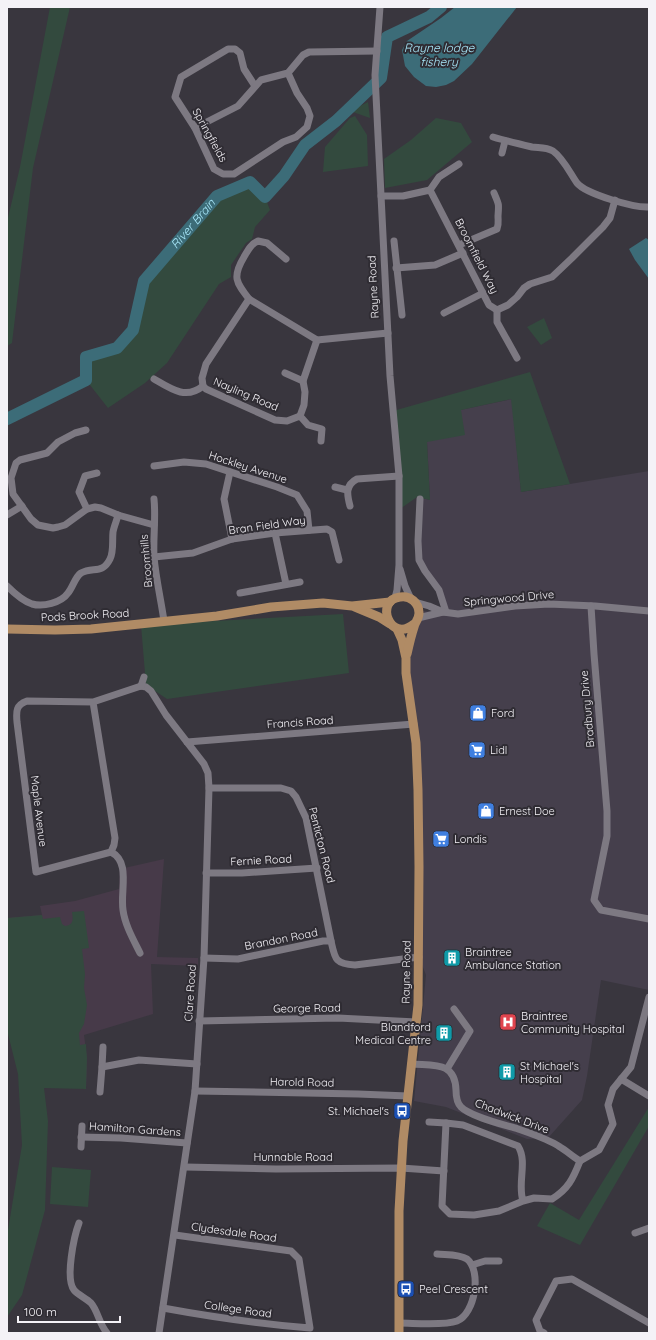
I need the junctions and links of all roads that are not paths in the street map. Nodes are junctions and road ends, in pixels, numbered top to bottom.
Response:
1 (380, 7) edge
2 (377, 50) junction
3 (288, 73) junction
4 (254, 86) junction
5 (195, 128) junction
6 (493, 137) dead end
7 (505, 141) junction
8 (502, 153) dead end
9 (458, 164) dead end
10 (430, 190) junction
11 (494, 193) dead end
12 (381, 196) junction
13 (615, 200) junction
14 (649, 207) edge
15 (394, 241) dead end
16 (459, 245) junction
17 (464, 253) junction
18 (286, 259) dead end
19 (396, 268) junction
20 (483, 293) junction
21 (249, 299) junction
22 (497, 310) junction
23 (444, 313) dead end
24 (402, 315) dead end
25 (388, 333) junction
26 (317, 340) junction
27 (517, 358) dead end
28 (285, 373) dead end
29 (154, 379) dead end
30 (303, 381) junction
31 (203, 386) junction
32 (300, 416) junction
33 (86, 430) dead end
34 (321, 441) dead end
35 (154, 466) dead end
36 (230, 472) junction
37 (97, 473) dead end
38 (399, 476) junction
39 (335, 487) dead end
40 (347, 490) junction
41 (154, 499) dead end
42 (420, 499) dead end
43 (22, 506) junction
44 (350, 506) dead end
45 (87, 509) junction
46 (118, 514) junction
47 (7, 515) edge
48 (154, 525) junction
49 (309, 530) junction
50 (275, 533) junction
51 (232, 539) junction
52 (154, 557) junction
53 (339, 560) dead end
54 (399, 566) junction
55 (300, 582) dead end
56 (286, 584) junction
57 (7, 586) edge
58 (240, 593) dead end
59 (392, 600) junction
60 (413, 601) junction
61 (352, 606) junction
62 (591, 606) junction
63 (649, 611) edge
64 (445, 612) junction
65 (164, 621) junction
66 (416, 621) junction
67 (394, 626) junction
68 (7, 629) edge
69 (406, 658) junction
70 (144, 677) dead end
71 (141, 686) junction
72 (93, 702) junction
73 (414, 724) junction
74 (187, 742) junction
75 (209, 788) junction
76 (111, 852) junction
77 (317, 868) junction
78 (206, 873) junction
79 (649, 919) edge
80 (331, 941) junction
81 (140, 953) dead end
82 (419, 957) junction
83 (204, 958) junction
84 (646, 1000) edge
85 (454, 1009) dead end
86 (199, 1022) junction
87 (416, 1022) junction
88 (103, 1047) dead end
89 (197, 1064) junction
90 (412, 1064) junction
91 (102, 1067) junction
92 (447, 1069) junction
93 (621, 1079) junction
94 (195, 1091) junction
95 (100, 1092) dead end
96 (408, 1096) junction
97 (649, 1096) edge
98 (429, 1122) dead end
99 (446, 1124) junction
100 (82, 1126) dead end
101 (81, 1137) junction
102 (188, 1143) junction
103 (81, 1147) dead end
104 (580, 1161) junction
105 (185, 1167) junction
106 (401, 1168) junction
107 (444, 1171) junction
108 (523, 1200) junction
109 (70, 1225) dead end
110 (649, 1228) edge
111 (635, 1233) dead end
112 (175, 1235) junction
113 (437, 1254) dead end
114 (498, 1261) dead end
115 (472, 1265) junction
116 (163, 1308) junction
117 (399, 1323) junction
118 (649, 1323) edge
119 (310, 1328) joint
120 (107, 1333) edge
121 (159, 1333) edge
122 (399, 1333) edge
123 (544, 1333) edge

1 - 2 street, Rayne Road
2 - 3 street
2 - 12 street, Rayne Road
3 - 4 street
3 - 5 street, Springfields
4 - 5 street
4 - 5 street, Springfields
6 - 7 street
7 - 8 street
7 - 13 street
9 - 10 street
10 - 12 street
10 - 16 street, Broomfield Way
11 - 16 street
12 - 25 street, Rayne Road
13 - 14 street
13 - 22 street, Broomfield Way
15 - 19 street
16 - 17 street, Broomfield Way
17 - 19 street
17 - 20 street, Broomfield Way
18 - 21 street
19 - 24 street
20 - 22 street, Broomfield Way
20 - 23 street
21 - 26 street
21 - 31 street, Nayling Road
22 - 27 street
25 - 26 street
25 - 38 street, Rayne Road
26 - 30 street
28 - 30 street
29 - 31 street
30 - 32 street
31 - 32 street, Nayling Road
32 - 34 street
33 - 43 street
35 - 36 street, Hockley Avenue
36 - 49 street, Hockley Avenue
36 - 51 street
37 - 45 street
38 - 40 street
38 - 54 street, Rayne Road
39 - 40 street
40 - 44 street
41 - 48 street, Broomhills
42 - 64 street
43 - 45 street
43 - 47 street
45 - 46 street
46 - 48 street
46 - 57 street
48 - 52 street, Broomhills
49 - 50 street, Bran Field Way
49 - 53 street, Bran Field Way
50 - 51 street, Bran Field Way
50 - 56 street
51 - 52 street, Bran Field Way
52 - 65 street, Broomhills
54 - 59 street, Rayne Road
54 - 60 street, Rayne Road
55 - 56 street
56 - 58 street
59 - 60 main road
59 - 61 main road
59 - 67 main road, Rayne Road
60 - 64 street, Springwood Drive
60 - 66 main road, Rayne Road
61 - 65 main road, Pods Brook Road
61 - 67 main road
62 - 63 street, Springwood Drive
62 - 64 street, Springwood Drive
62 - 79 street, Bradbury Drive
64 - 66 street, Springwood Drive
65 - 68 main road, Pods Brook Road
66 - 67 main road
66 - 69 main road, Rayne Road
67 - 69 main road, Rayne Road
69 - 73 main road, Rayne Road
70 - 71 street
71 - 72 street
71 - 74 street, Clare Road
72 - 76 street
72 - 76 street, Maple Avenue
73 - 74 street, Francis Road
73 - 82 main road, Rayne Road
74 - 75 street, Clare Road
75 - 77 street, Penticton Road
75 - 78 street, Clare Road
76 - 81 street
77 - 78 street, Fernie Road
77 - 80 street, Penticton Road
78 - 83 street, Clare Road
80 - 82 street, Brandon Road
80 - 83 street, Brandon Road
82 - 87 main road, Rayne Road
83 - 86 street, Clare Road
84 - 93 street
85 - 92 street
86 - 87 street, George Road
86 - 89 street, Clare Road
87 - 90 main road, Rayne Road
88 - 91 street
89 - 91 street
89 - 94 street, Clare Road
90 - 92 street
90 - 96 main road, Rayne Road
91 - 95 street
92 - 104 street, Chadwick Drive
93 - 97 street
93 - 104 street
94 - 96 street, Harold Road
94 - 102 street, Clare Road
96 - 106 main road, Rayne Road
98 - 99 street
99 - 107 street
99 - 108 street
100 - 101 street
101 - 102 street, Hamilton Gardens
101 - 103 street
102 - 105 street, Clare Road
104 - 108 street
105 - 106 street, Hunnable Road
105 - 112 street, Clare Road
106 - 107 street, Hunnable Road
106 - 117 main road, Rayne Road
107 - 108 street
109 - 120 street
110 - 111 street
112 - 116 street, Clare Road
112 - 119 street, Clydesdale Road
113 - 115 street
114 - 115 street
115 - 117 street
116 - 119 street, College Road
116 - 121 street, Clare Road
117 - 122 main road, Rayne Road
118 - 123 street

